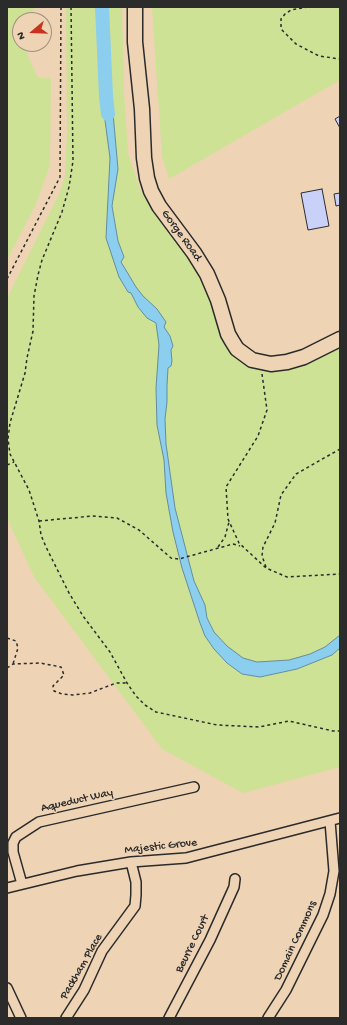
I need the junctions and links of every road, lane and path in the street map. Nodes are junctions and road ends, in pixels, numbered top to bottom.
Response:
1 (61, 7) edge
2 (70, 7) edge
3 (135, 7) edge
4 (308, 7) edge
5 (340, 59) edge
6 (7, 279) edge
7 (340, 339) edge
8 (261, 363) junction
9 (340, 449) edge
10 (14, 462) junction
11 (7, 465) edge
12 (39, 521) junction
13 (229, 521) junction
14 (241, 546) junction
15 (218, 547) junction
16 (266, 568) junction
17 (340, 574) edge
18 (7, 638) edge
19 (13, 664) junction
20 (7, 668) edge
21 (127, 683) junction
22 (340, 731) edge
23 (194, 787) dead end
24 (340, 818) edge
25 (330, 821) junction
26 (131, 862) junction
27 (234, 879) dead end
28 (22, 884) junction
29 (7, 888) edge
30 (7, 988) edge
31 (21, 1018) edge
32 (66, 1018) edge
33 (169, 1018) edge
34 (268, 1018) edge

1 - 6 path
2 - 10 path
3 - 8 main road, Gorge Road
4 - 5 path
7 - 8 main road, Gorge Road
8 - 13 path
9 - 16 path
10 - 11 path
10 - 12 path
12 - 15 path
12 - 21 path
13 - 14 path
13 - 15 path
14 - 15 path
14 - 16 path
16 - 17 path
18 - 19 path
19 - 20 path
19 - 21 path
21 - 22 path
23 - 28 street, Aqueduct Way
24 - 25 street, Majestic Grove
25 - 26 street, Majestic Grove
25 - 34 street, Domain Commons
26 - 28 street, Majestic Grove
26 - 32 street, Packham Place
27 - 33 street, Beurre Court
28 - 29 street, Majestic Grove
30 - 31 street

